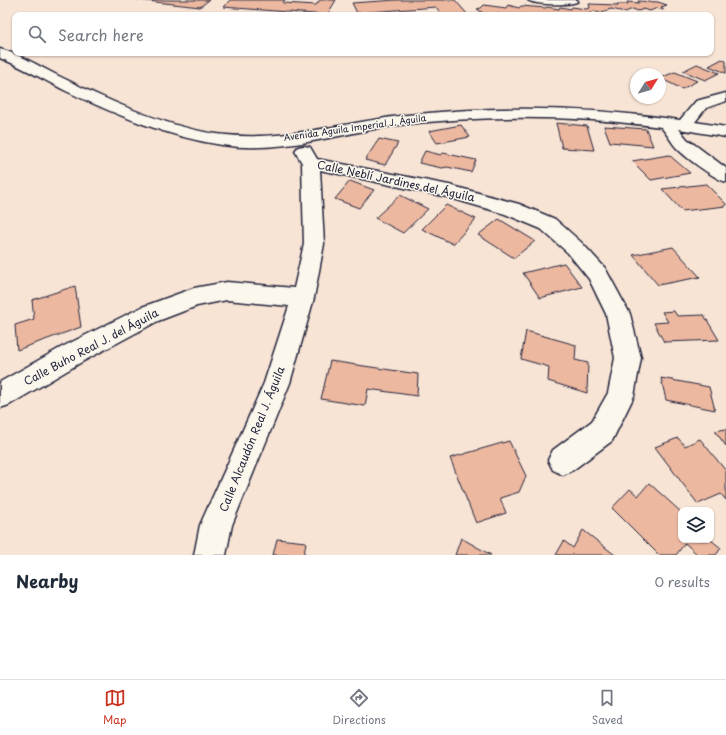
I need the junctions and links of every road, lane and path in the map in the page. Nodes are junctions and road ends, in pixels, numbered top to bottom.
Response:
1 (534, 0) edge
2 (572, 2) dead end
3 (0, 53) edge
4 (726, 98) edge
5 (666, 122) junction
6 (685, 125) junction
7 (726, 132) edge
8 (295, 138) junction
9 (311, 163) junction
10 (726, 176) edge
11 (303, 298) junction
12 (0, 396) edge
13 (563, 460) dead end
14 (210, 555) edge

1 - 2 street
3 - 8 street, Avenida Aguila Imperial J. Águila
4 - 6 street
5 - 6 street, Avenida Aguila Imperial J. Águila
5 - 8 street, Avenida Aguila Imperial J. Águila
5 - 10 street
6 - 7 street, Avenida Aguila Imperial J. Águila
8 - 9 street
9 - 11 street, Calle Alcaudón Real J. Águila
9 - 13 street, Calle Neblí Jardines del Águila
11 - 12 street, Calle Buho Real J. del Águila
11 - 14 street, Calle Alcaudón Real J. Águila

